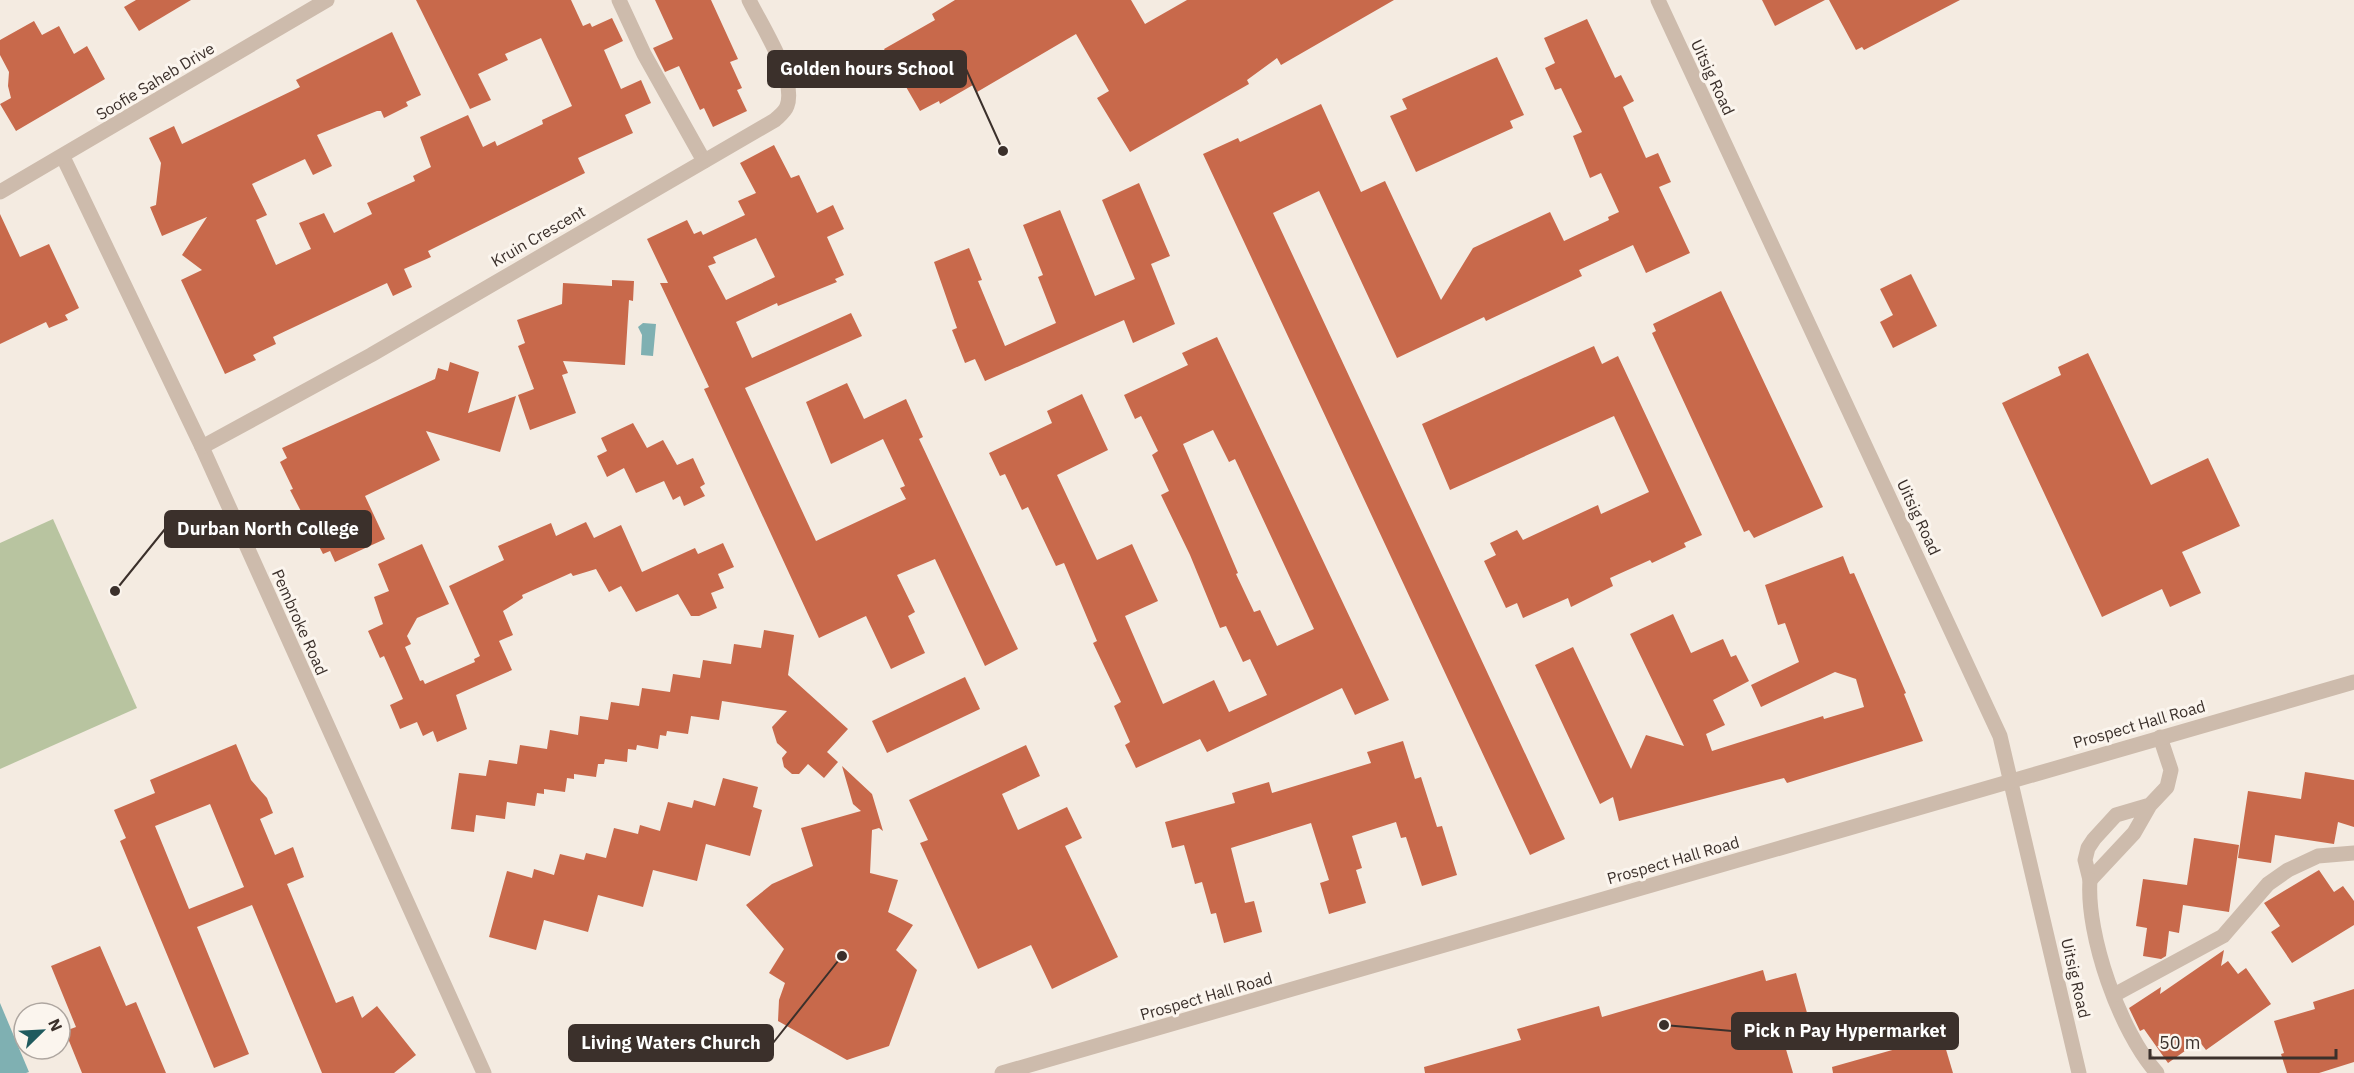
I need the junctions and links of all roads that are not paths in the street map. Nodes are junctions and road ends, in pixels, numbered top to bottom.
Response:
1 (327, 0) edge
2 (619, 0) edge
3 (749, 0) edge
4 (1658, 0) edge
5 (63, 157) junction
6 (705, 161) junction
7 (0, 192) edge
8 (202, 447) junction
9 (2354, 682) edge
10 (2160, 736) junction
11 (2013, 780) junction
12 (2150, 805) junction
13 (2354, 853) edge
14 (2090, 880) junction
15 (2114, 995) junction
16 (484, 1073) edge
17 (1002, 1073) edge
18 (2079, 1073) edge
19 (2157, 1073) edge

1 - 5 street, Soofie Saheb Drive
2 - 6 street
3 - 6 street, Kruin Crescent
4 - 11 street, Uitsig Road
5 - 7 street, Soofie Saheb Drive
5 - 8 street, Pembroke Road
6 - 8 street, Kruin Crescent
8 - 16 street, Pembroke Road
9 - 10 street, Prospect Hall Road
10 - 11 street, Prospect Hall Road
10 - 12 street
11 - 17 street, Prospect Hall Road
11 - 18 street, Uitsig Road
12 - 14 street
12 - 14 street
13 - 15 street
14 - 15 street
15 - 19 street

